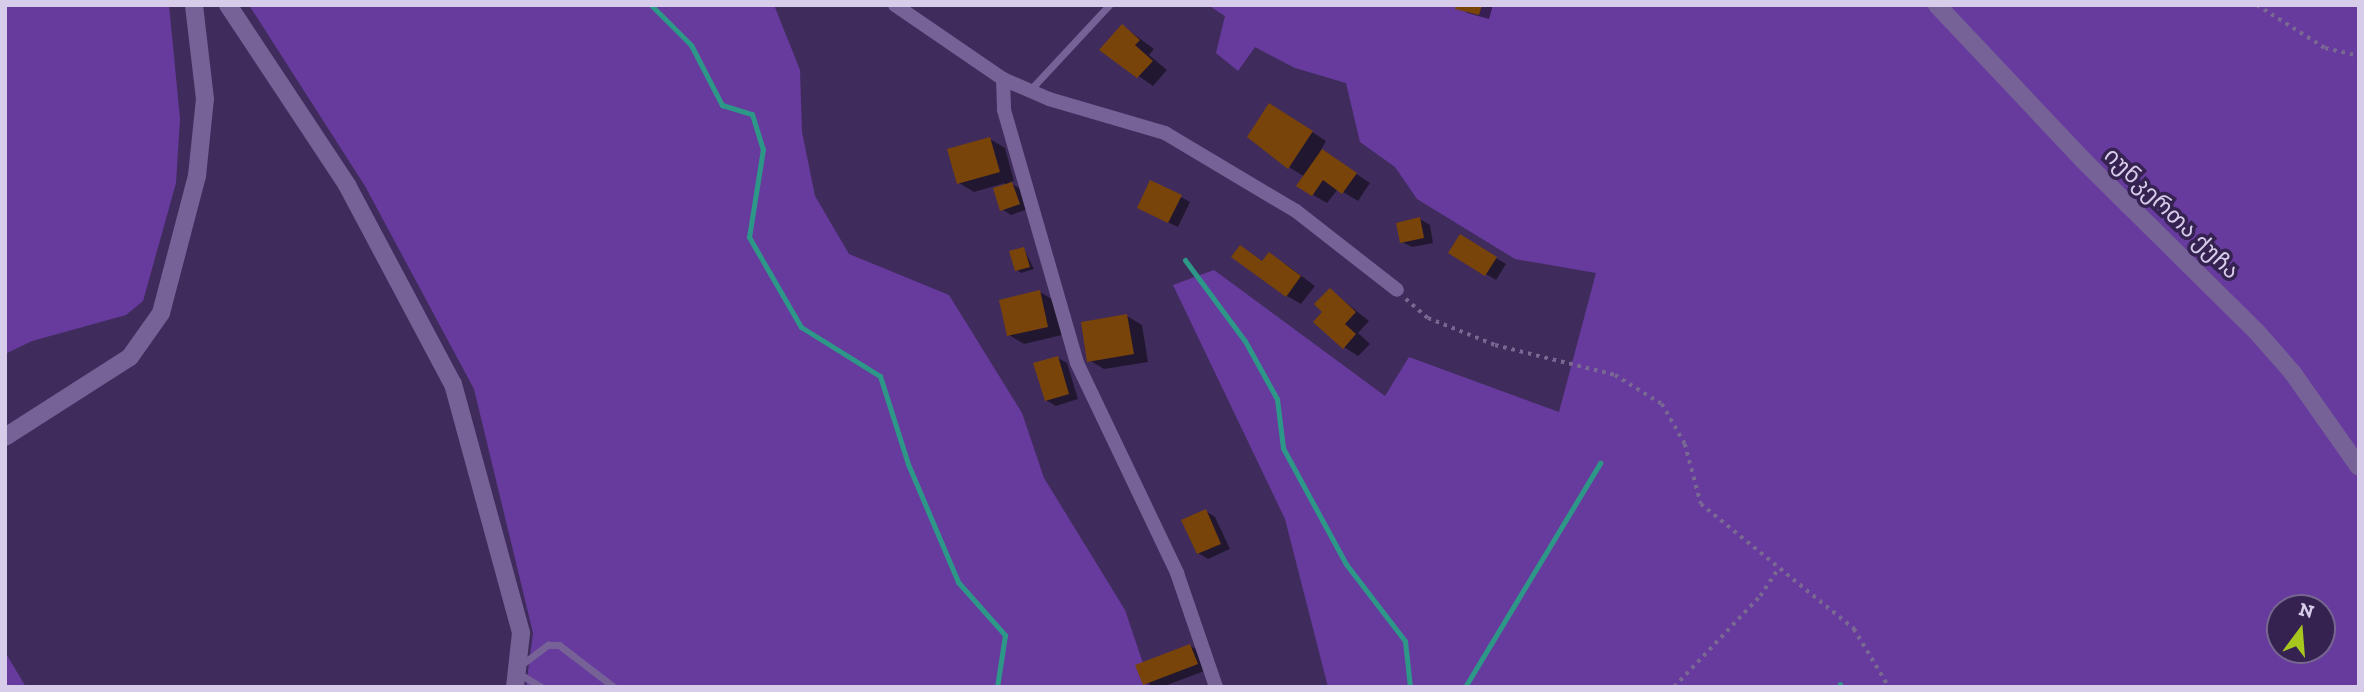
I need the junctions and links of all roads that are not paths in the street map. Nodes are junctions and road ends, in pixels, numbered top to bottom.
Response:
1 (194, 5) edge
2 (228, 5) edge
3 (895, 5) edge
4 (1109, 5) edge
5 (1937, 5) edge
6 (1003, 79) junction
7 (1030, 90) junction
8 (1397, 290) road end
9 (5, 438) edge
10 (2359, 467) edge
11 (516, 675) edge
12 (541, 687) edge
13 (614, 687) edge
14 (1216, 687) edge

1 - 9 main road
2 - 11 main road
3 - 6 street
4 - 7 lane
5 - 10 main road, იუნკერთა ქუჩა
6 - 7 street
6 - 14 street
7 - 8 street
11 - 12 lane
11 - 13 lane

